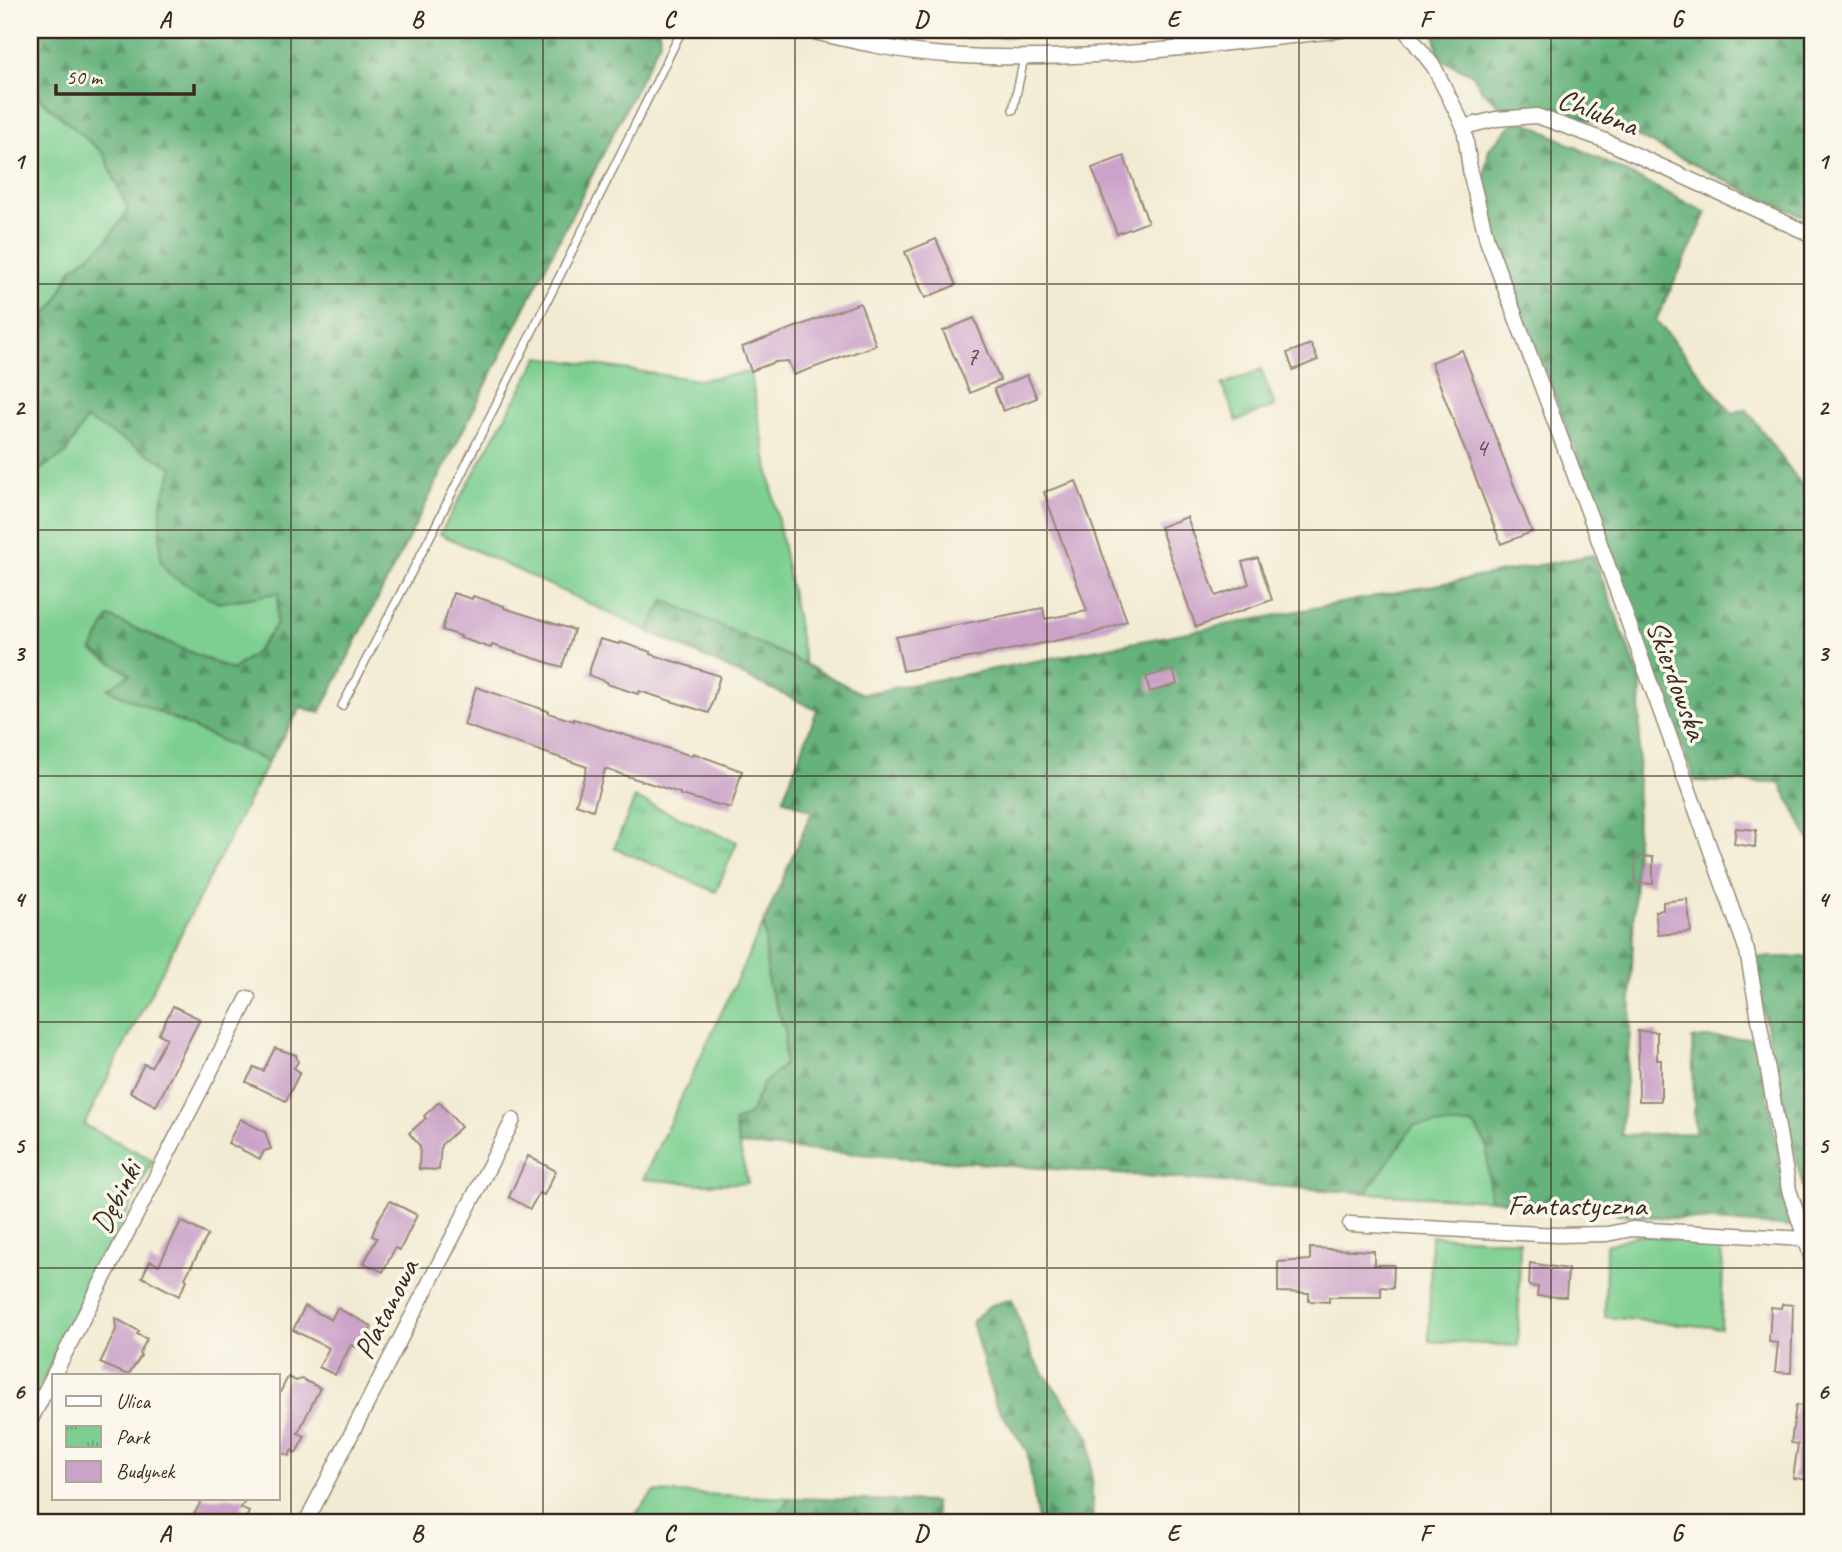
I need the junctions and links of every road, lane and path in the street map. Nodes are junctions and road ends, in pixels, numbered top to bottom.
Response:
1 (38, 30) edge
2 (682, 30) edge
3 (805, 30) edge
4 (1342, 30) edge
5 (1405, 30) edge
6 (1216, 37) edge
7 (30, 41) edge
8 (1024, 57) junction
9 (1013, 110) dead end
10 (1464, 127) junction
11 (1812, 235) edge
12 (342, 706) dead end
13 (248, 998) dead end
14 (513, 1120) dead end
15 (1350, 1224) dead end
16 (1804, 1239) junction
17 (1812, 1259) edge
18 (54, 1374) edge
19 (52, 1378) edge
20 (30, 1421) edge
21 (306, 1522) edge

1 - 7 lane
2 - 12 lane
3 - 8 street
4 - 6 street
5 - 10 street
6 - 8 street
8 - 9 lane
10 - 11 street, Chlubna
10 - 16 street, Skierdowska
13 - 18 street, Dębinki
14 - 21 street, Platanowa
15 - 16 street, Fantastyczna
16 - 17 street, Skierdowska
19 - 20 street, Dębinki

